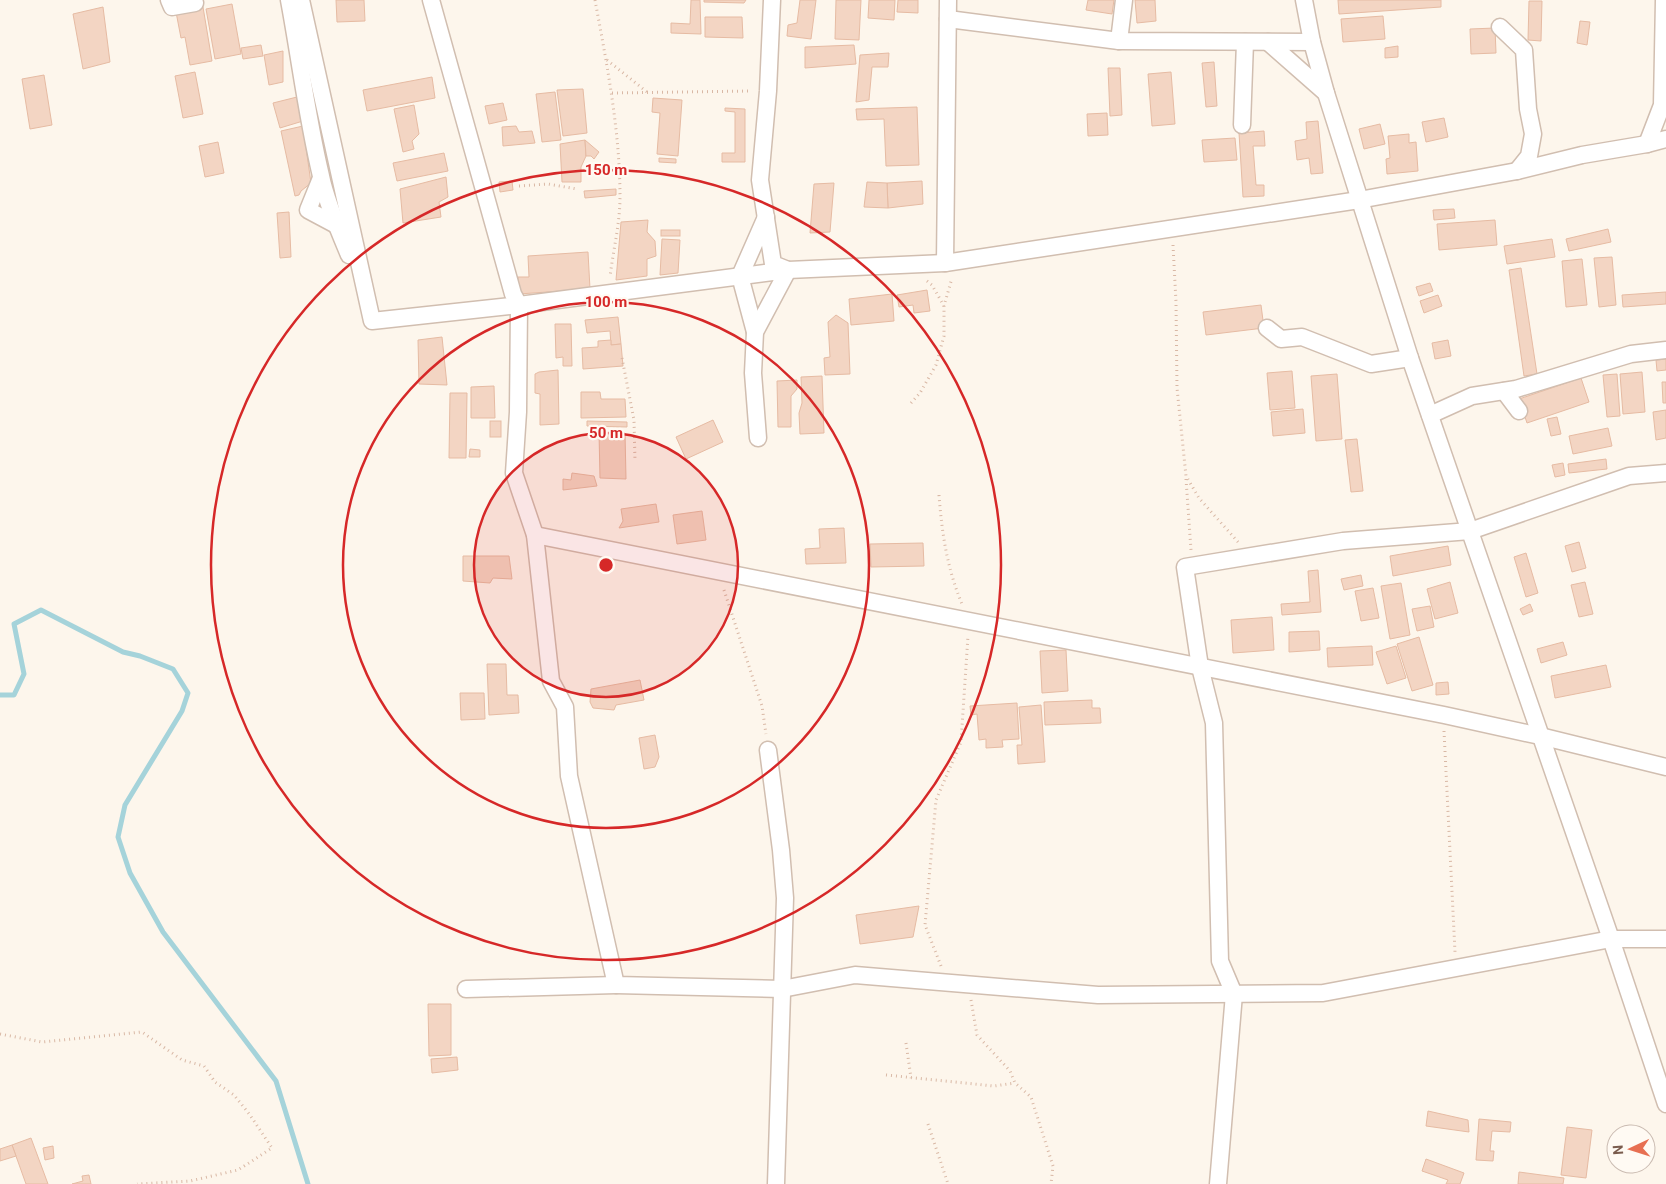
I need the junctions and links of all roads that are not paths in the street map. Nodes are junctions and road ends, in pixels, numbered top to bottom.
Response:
1 (169, 0) edge
2 (289, 0) edge
3 (301, 0) edge
4 (431, 0) edge
5 (772, 0) edge
6 (948, 0) edge
7 (1124, 0) edge
8 (1304, 0) edge
9 (195, 3) dead end
10 (1661, 3) edge
11 (948, 19) junction
12 (1500, 27) dead end
13 (1119, 42) junction
14 (1245, 42) junction
15 (1268, 42) junction
16 (1312, 42) junction
17 (1326, 93) junction
18 (1663, 115) edge
19 (1242, 125) dead end
20 (1666, 139) edge
21 (1646, 144) junction
22 (1517, 171) junction
23 (321, 178) junction
24 (1359, 200) junction
25 (766, 217) junction
26 (338, 226) junction
27 (951, 262) junction
28 (788, 270) junction
29 (362, 275) junction
30 (740, 276) junction
31 (519, 304) junction
32 (1267, 328) dead end
33 (756, 332) junction
34 (1666, 350) edge
35 (1410, 358) junction
36 (1504, 391) junction
37 (1519, 411) dead end
38 (1430, 415) junction
39 (758, 438) dead end
40 (1666, 473) edge
41 (1470, 531) junction
42 (535, 535) junction
43 (1200, 668) junction
44 (1540, 736) junction
45 (768, 750) road end
46 (1666, 766) edge
47 (1611, 939) junction
48 (1666, 939) edge
49 (616, 985) junction
50 (466, 989) dead end
51 (782, 989) junction
52 (1234, 994) junction
53 (1666, 1104) edge
54 (776, 1184) edge
55 (1218, 1184) edge

1 - 9 street
2 - 23 street
3 - 29 street
4 - 31 street
5 - 25 street
6 - 11 street
7 - 13 street
8 - 16 street
10 - 18 street
11 - 13 street
11 - 27 street
12 - 22 street
13 - 14 street
14 - 15 street
14 - 19 street
15 - 16 street
15 - 17 street
16 - 17 street
17 - 24 street
18 - 21 street
20 - 21 street
21 - 22 street
22 - 24 street
23 - 26 street
23 - 26 street
24 - 27 street
24 - 35 street
25 - 28 street
25 - 30 street
26 - 29 street
27 - 28 street
28 - 30 street
28 - 33 street
29 - 31 street
30 - 31 street
30 - 33 street
31 - 42 street
32 - 35 street
33 - 39 street
34 - 36 street
35 - 38 street
36 - 37 street
36 - 38 street
38 - 41 street
40 - 41 street
41 - 43 street
41 - 44 street
42 - 43 street
42 - 49 street
43 - 44 street
43 - 52 street
44 - 46 street
44 - 47 street
45 - 51 street
47 - 48 street
47 - 52 street
47 - 53 street
49 - 50 street
49 - 51 street
51 - 52 street
51 - 54 street
52 - 55 street

